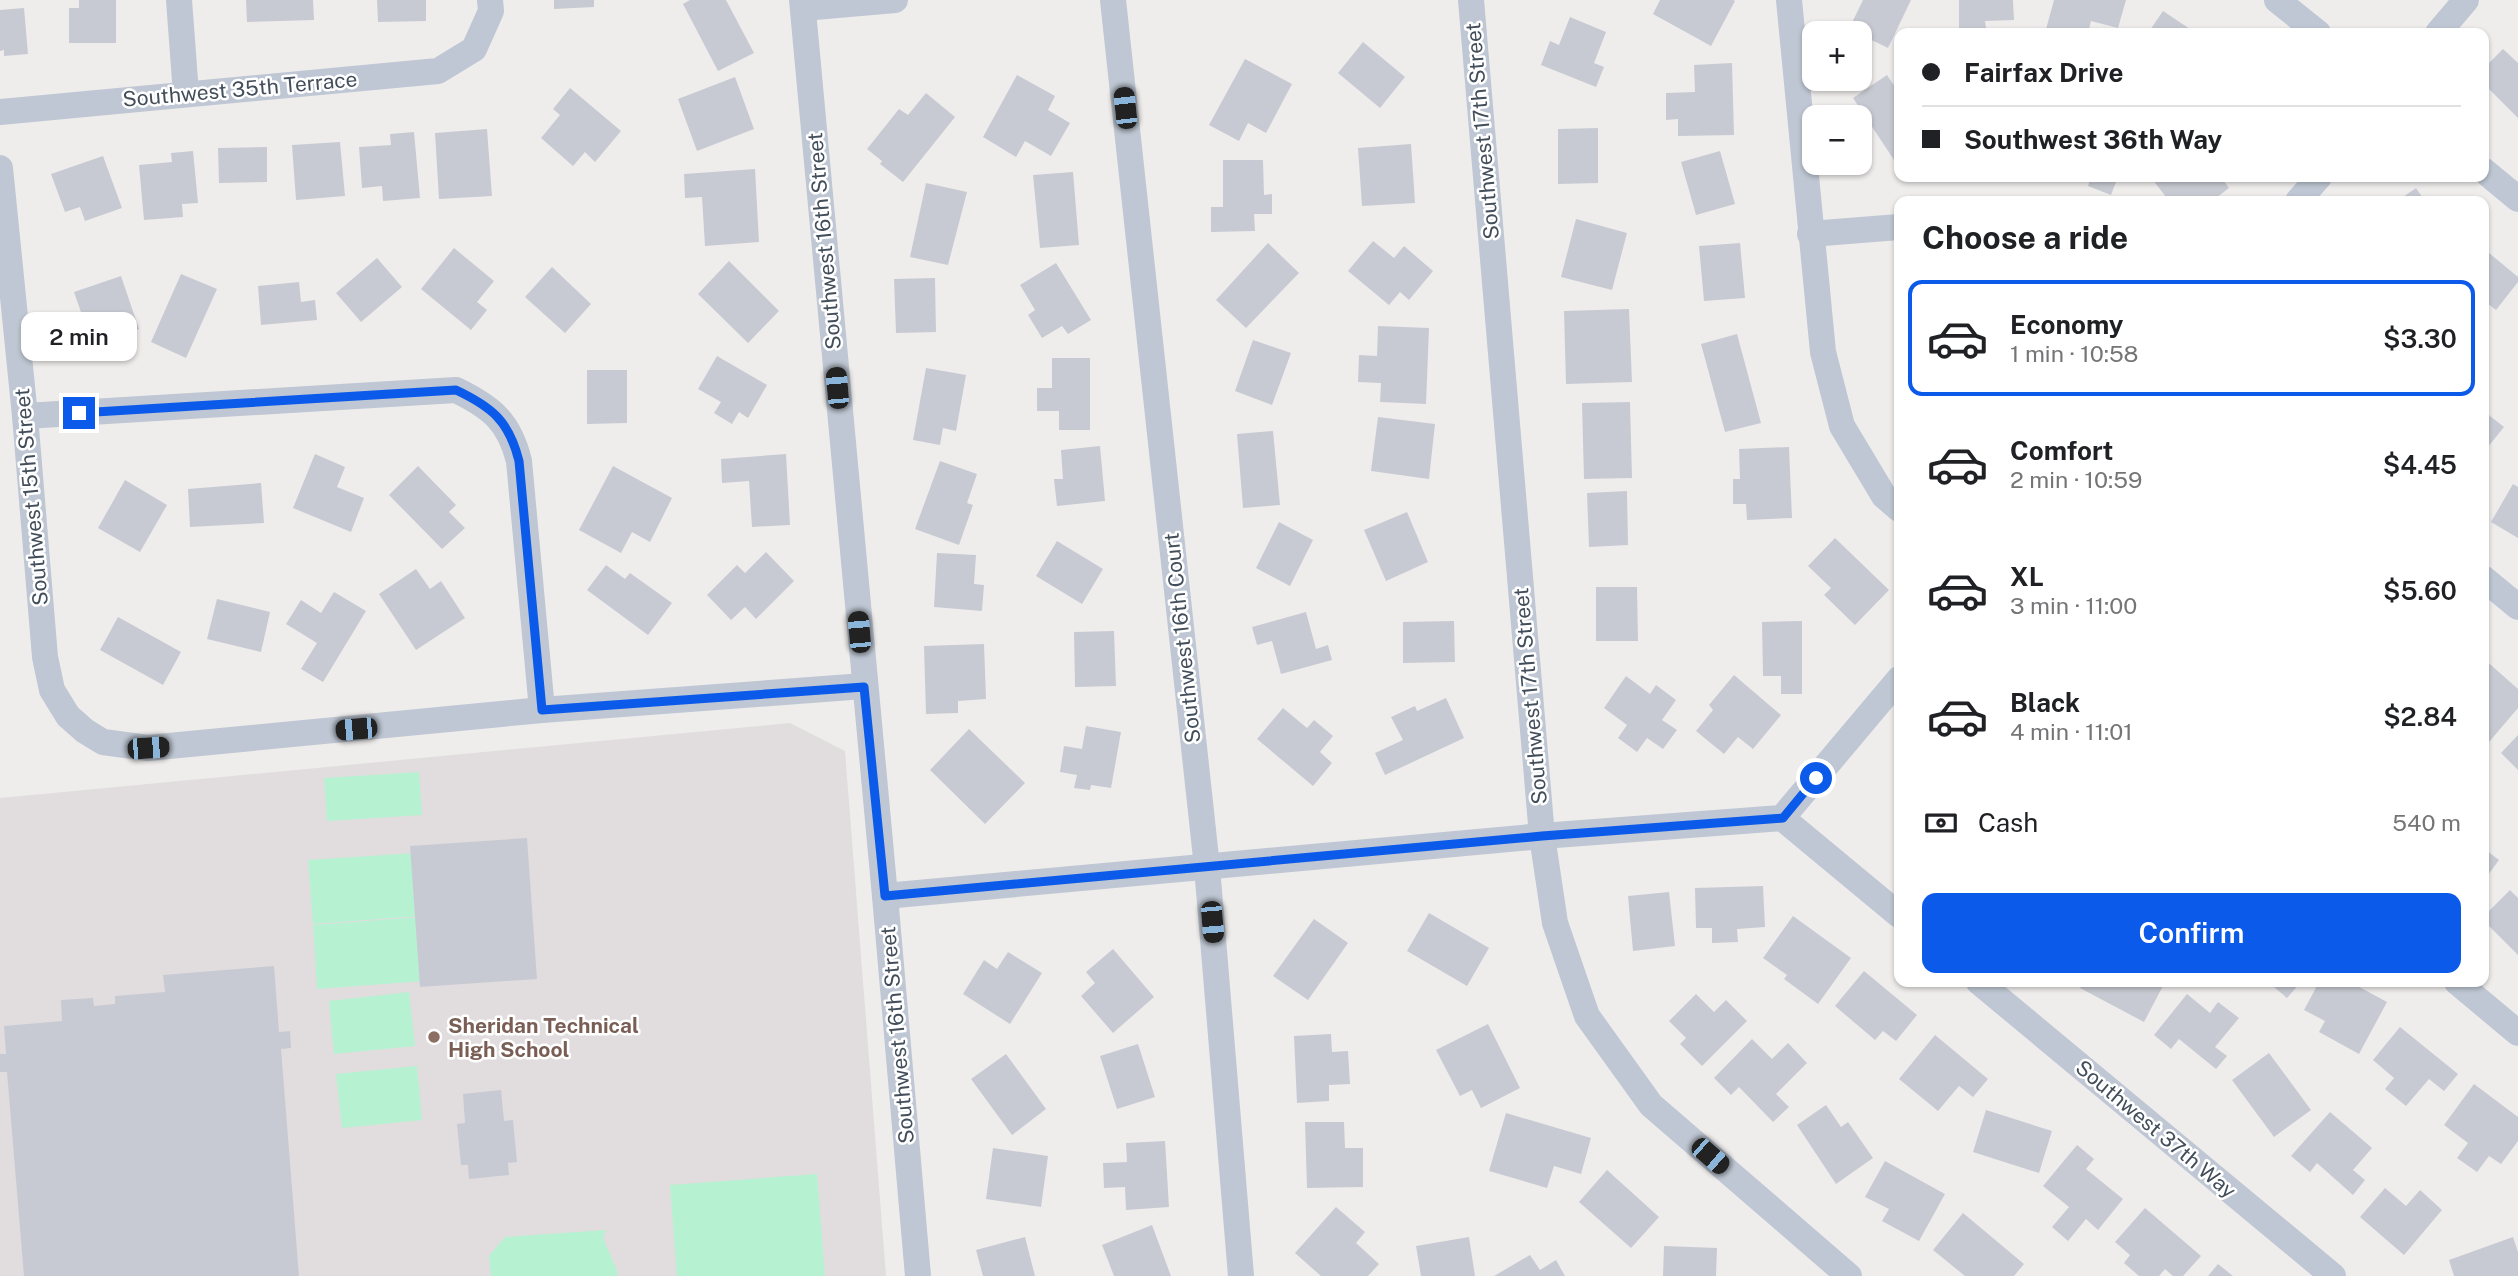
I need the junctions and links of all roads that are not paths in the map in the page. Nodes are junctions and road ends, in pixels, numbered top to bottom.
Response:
1 (179, 0) edge
2 (490, 0) edge
3 (895, 0) edge
4 (1114, 0) edge
5 (1471, 0) edge
6 (1789, 0) edge
7 (2277, 0) edge
8 (2466, 0) edge
9 (803, 4) edge
10 (2312, 28) edge
11 (2442, 28) edge
12 (186, 94) junction
13 (0, 112) edge
14 (0, 168) edge
15 (2489, 175) edge
16 (2315, 182) edge
17 (2302, 196) edge
18 (2518, 199) edge
19 (1894, 228) edge
20 (1810, 234) junction
21 (4, 268) edge
22 (25, 416) junction
23 (1894, 505) edge
24 (2489, 583) edge
25 (2518, 607) edge
26 (1894, 685) edge
27 (864, 687) junction
28 (542, 710) junction
29 (1783, 818) junction
30 (1542, 836) junction
31 (1207, 867) junction
32 (885, 896) junction
33 (1894, 911) edge
34 (1985, 987) edge
35 (2463, 987) edge
36 (2518, 1033) edge
37 (918, 1276) edge
38 (1241, 1276) edge
39 (1849, 1276) edge
40 (2333, 1276) edge

1 - 12 street
2 - 12 street, Southwest 35th Terrace
3 - 9 street
4 - 31 street, Southwest 16th Court
5 - 30 street, Southwest 17th Street
6 - 20 street
7 - 10 street
8 - 11 street
9 - 27 street, Southwest 16th Street
12 - 13 street, Southwest 35th Terrace
14 - 21 street, Southwest 15th Street
15 - 18 street
16 - 17 street
19 - 20 street
20 - 23 street
21 - 22 street, Southwest 15th Street
22 - 28 street
22 - 28 street, Southwest 15th Street
24 - 25 street
26 - 29 street
27 - 28 street
27 - 32 street, Southwest 16th Street
29 - 30 street
29 - 33 street
30 - 31 street
30 - 39 street, Southwest 17th Street
31 - 32 street
31 - 38 street, Southwest 16th Court
32 - 37 street, Southwest 16th Street
34 - 40 street, Southwest 37th Way
35 - 36 street

